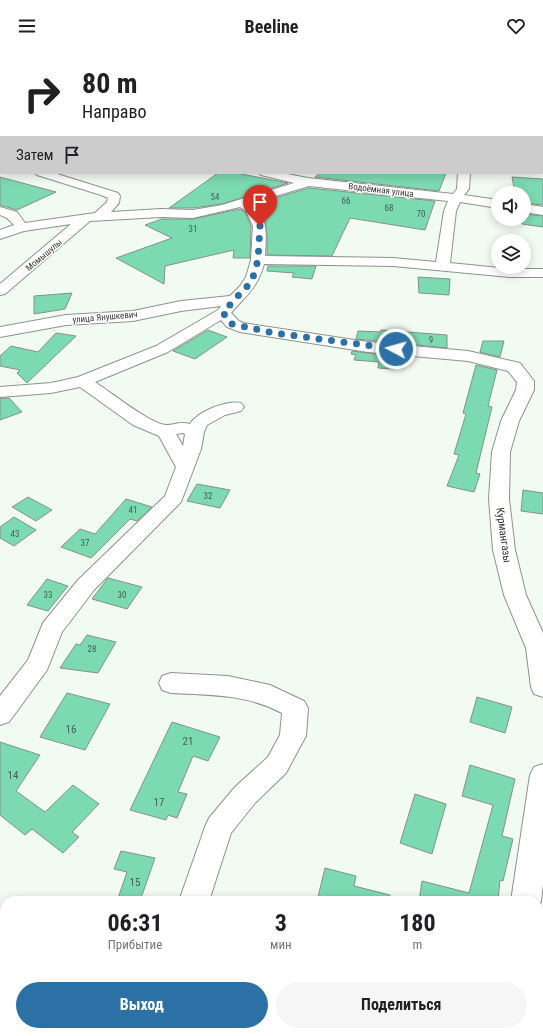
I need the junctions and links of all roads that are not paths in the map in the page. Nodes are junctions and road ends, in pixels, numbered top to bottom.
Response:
1 (44, 174) edge
2 (270, 174) edge
3 (339, 174) edge
4 (464, 174) edge
5 (308, 182) junction
6 (327, 183) junction
7 (456, 198) junction
8 (242, 202) junction
9 (491, 203) edge
10 (531, 209) edge
11 (543, 211) edge
12 (0, 212) edge
13 (93, 217) junction
14 (22, 227) junction
15 (0, 235) edge
16 (258, 260) junction
17 (442, 267) junction
18 (543, 273) edge
19 (0, 291) edge
20 (234, 300) junction
21 (223, 313) junction
22 (0, 332) edge
23 (83, 380) junction
24 (534, 380) edge
25 (0, 392) edge
26 (235, 407) dead end
27 (166, 432) junction
28 (195, 432) junction
29 (185, 466) junction
30 (171, 683) dead end
31 (543, 687) edge
32 (0, 715) edge
33 (543, 775) edge
34 (196, 896) edge
35 (527, 896) edge

1 - 13 street
2 - 5 street, Водоёмная улица
3 - 6 street
4 - 7 street
5 - 6 street, Водоёмная улица
5 - 8 street
6 - 7 street, Водоёмная улица
7 - 9 street, Водоёмная улица
7 - 17 street
8 - 13 street
8 - 16 street
10 - 11 street
12 - 14 street
13 - 14 street
13 - 19 street, Момышулы
14 - 15 street
16 - 17 street
16 - 20 street
17 - 18 street
20 - 21 street
20 - 22 street, улица Янушкевич
21 - 23 street
21 - 24 street
23 - 25 street
23 - 27 street
24 - 31 street, Курмангазы
26 - 28 street
27 - 28 street
27 - 29 street
28 - 29 street
29 - 32 street
30 - 34 street
33 - 35 street

